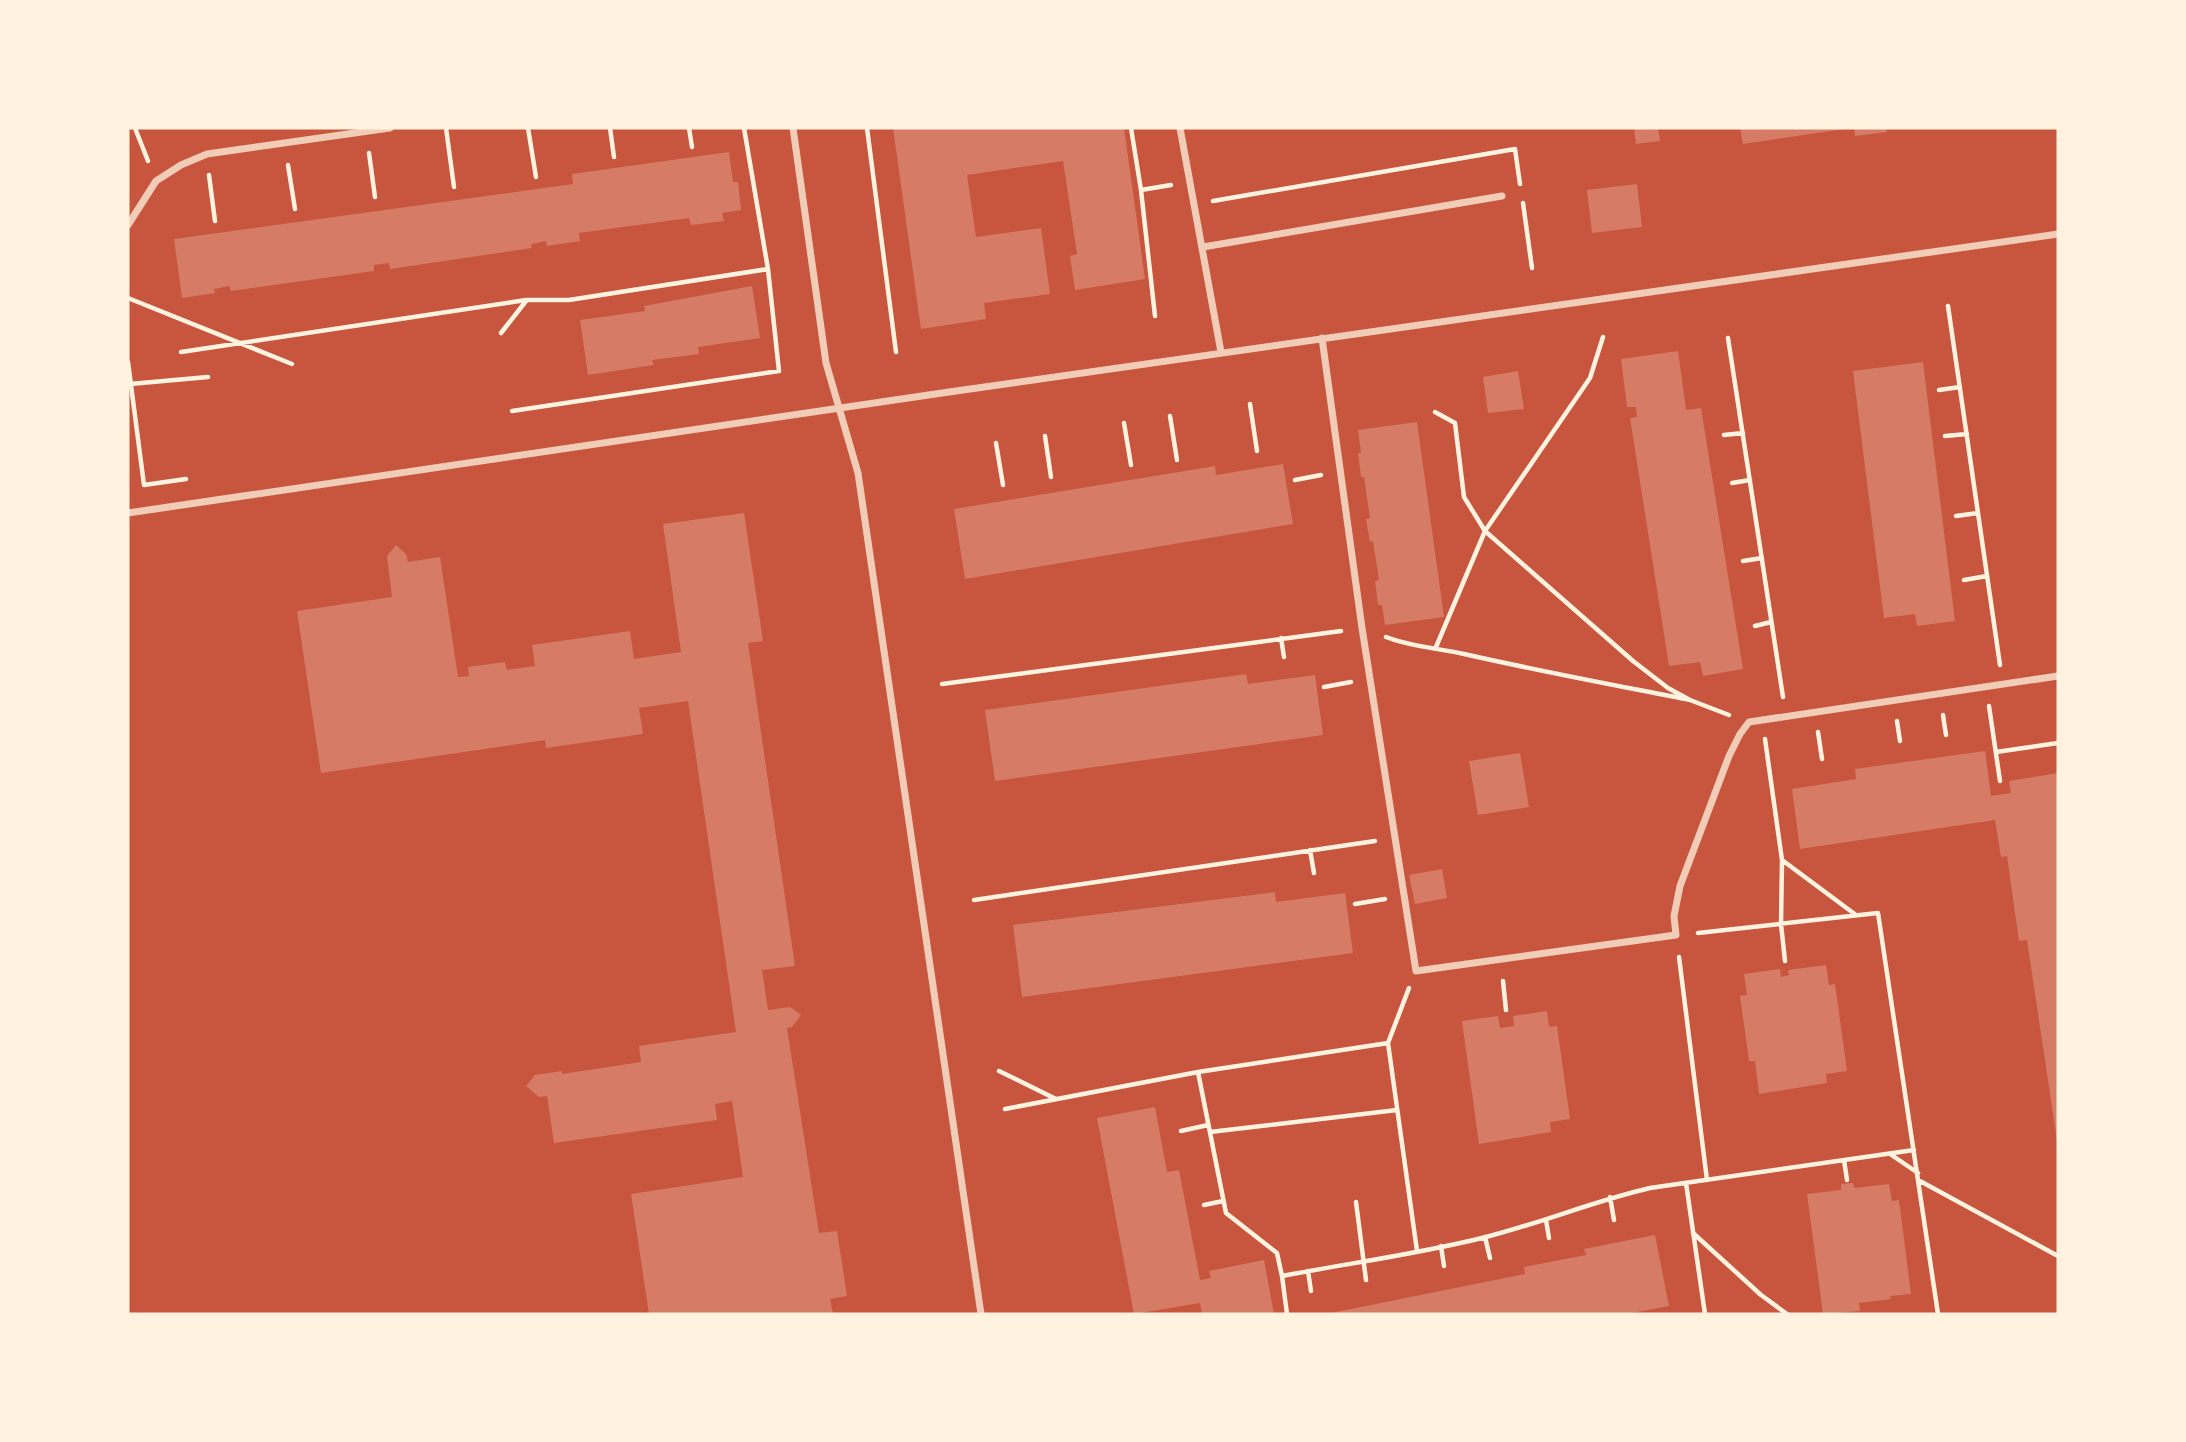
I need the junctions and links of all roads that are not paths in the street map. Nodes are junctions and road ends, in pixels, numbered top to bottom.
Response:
1 (390, 128) edge
2 (793, 128) edge
3 (1180, 128) edge
4 (1502, 196) dead end
5 (128, 225) edge
6 (2058, 234) edge
7 (1203, 247) junction
8 (1322, 338) junction
9 (1221, 352) junction
10 (839, 408) junction
11 (128, 513) edge
12 (2058, 676) edge
13 (981, 1314) edge

1 - 5 street
2 - 10 street
3 - 7 street
4 - 7 street
6 - 8 street
7 - 9 street
8 - 9 street
8 - 12 street
9 - 10 street
10 - 11 street
10 - 13 street

